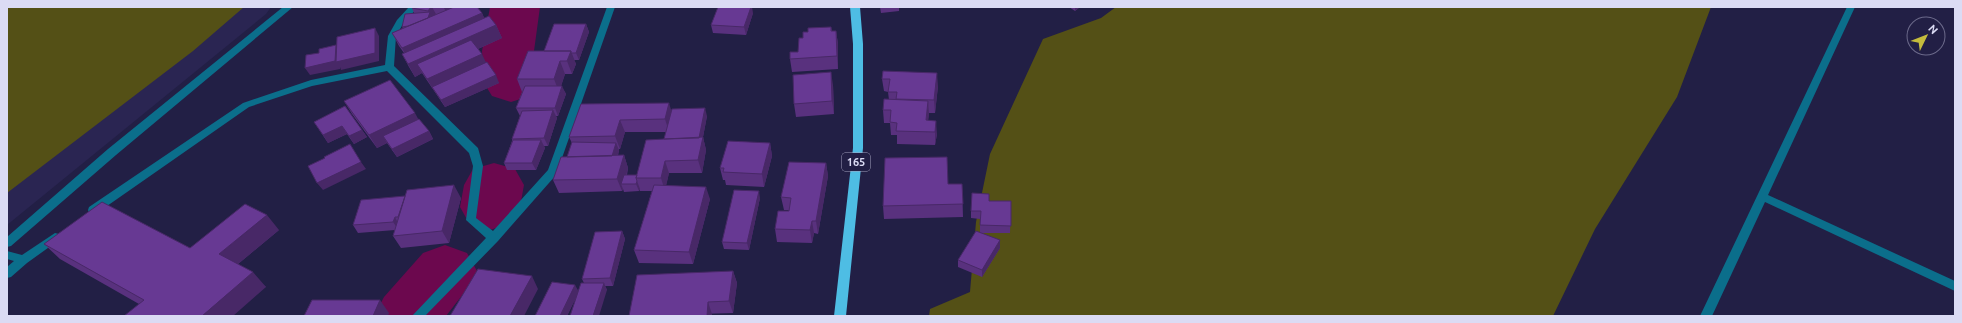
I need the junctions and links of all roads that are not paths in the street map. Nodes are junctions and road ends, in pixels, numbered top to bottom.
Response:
1 (289, 7) edge
2 (414, 7) edge
3 (611, 7) edge
4 (855, 7) edge
5 (1850, 7) edge
6 (389, 67) junction
7 (1763, 197) junction
8 (87, 214) edge
9 (61, 232) edge
10 (494, 238) junction
11 (7, 243) edge
12 (7, 255) edge
13 (22, 260) junction
14 (7, 274) edge
15 (1955, 286) edge
16 (418, 316) edge
17 (840, 316) edge
18 (1706, 316) edge

1 - 11 street
2 - 6 street
3 - 10 street
4 - 17 highway, 165
5 - 7 street
6 - 8 street
6 - 10 street
7 - 15 street
7 - 18 street
9 - 13 street
10 - 16 street
12 - 13 street
13 - 14 street

